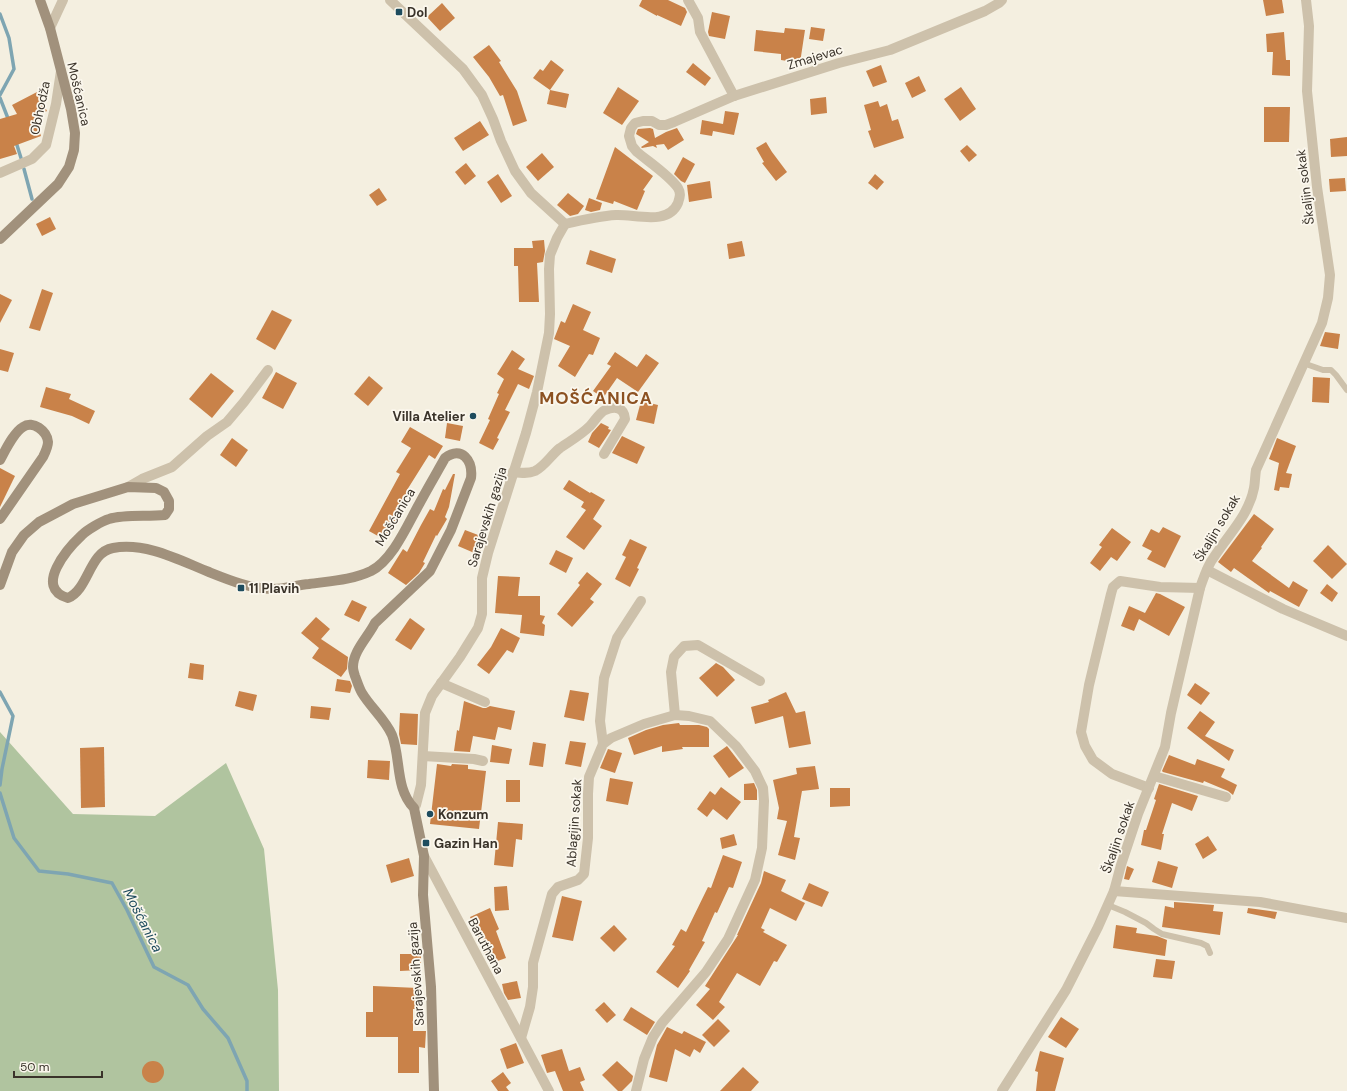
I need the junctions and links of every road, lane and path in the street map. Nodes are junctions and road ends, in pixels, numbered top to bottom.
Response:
1 (40, 0) edge
2 (63, 0) edge
3 (390, 0) edge
4 (688, 0) edge
5 (1002, 0) edge
6 (1306, 0) edge
7 (50, 28) junction
8 (61, 69) junction
9 (734, 96) junction
10 (0, 173) edge
11 (565, 224) junction
12 (0, 239) edge
13 (1303, 363) junction
14 (268, 370) dead end
15 (1347, 390) edge
16 (604, 454) dead end
17 (0, 460) edge
18 (513, 472) junction
19 (128, 487) junction
20 (0, 519) edge
21 (1207, 570) junction
22 (0, 585) edge
23 (1200, 588) junction
24 (641, 601) dead end
25 (1347, 636) edge
26 (760, 682) dead end
27 (441, 683) junction
28 (485, 702) dead end
29 (675, 715) junction
30 (602, 744) junction
31 (423, 756) junction
32 (483, 761) dead end
33 (1154, 776) junction
34 (1149, 788) junction
35 (1226, 797) dead end
36 (414, 808) junction
37 (424, 856) junction
38 (1114, 891) junction
39 (1108, 906) junction
40 (1347, 918) edge
41 (1210, 953) dead end
42 (521, 1038) junction
43 (434, 1091) edge
44 (549, 1091) edge
45 (636, 1091) edge
46 (1002, 1091) edge

1 - 7 main road, Mošćanica
2 - 7 street
3 - 11 street
4 - 9 street
5 - 9 street, Zmajevac
6 - 13 street, Škaljin sokak
7 - 8 main road, Mošćanica
8 - 10 street, Obhodža
8 - 12 main road, Mošćanica
9 - 11 street
11 - 18 street, Sarajevskih gazija
13 - 15 lane
13 - 21 street, Škaljin sokak
14 - 19 street, Mošćanica
16 - 18 street
17 - 20 main road
18 - 27 street, Sarajevskih gazija
19 - 22 main road, Mošćanica
19 - 36 main road, Mošćanica
21 - 23 street, Škaljin sokak
21 - 25 street
23 - 33 street, Škaljin sokak
23 - 34 street
24 - 30 street
26 - 29 street
27 - 28 street
27 - 31 street, Sarajevskih gazija
29 - 30 street
29 - 45 street
30 - 42 street, Ablagijin sokak
31 - 32 street
31 - 36 street, Sarajevskih gazija
33 - 34 street, Škaljin sokak
33 - 35 street
34 - 38 street, Škaljin sokak
36 - 37 main road, Baruthana
37 - 42 street, Baruthana
37 - 43 main road, Sarajevskih gazija
38 - 39 street, Škaljin sokak
38 - 40 street
39 - 41 lane
39 - 46 street, Škaljin sokak
42 - 44 street, Baruthana

